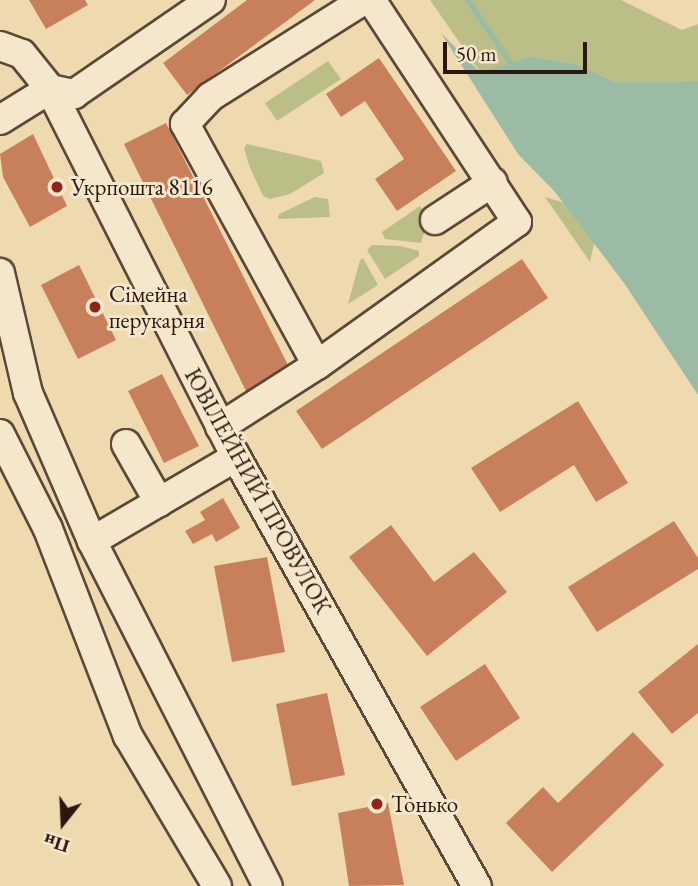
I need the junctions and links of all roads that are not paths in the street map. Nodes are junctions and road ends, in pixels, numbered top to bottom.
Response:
1 (211, 0) edge
2 (364, 0) edge
3 (371, 0) edge
4 (0, 46) edge
5 (50, 89) junction
6 (0, 120) edge
7 (493, 183) junction
8 (435, 220) dead end
9 (0, 273) edge
10 (317, 365) junction
11 (220, 427) junction
12 (0, 434) edge
13 (126, 444) dead end
14 (236, 457) junction
15 (159, 502) junction
16 (92, 541) junction
17 (217, 886) edge
18 (268, 886) edge
19 (477, 886) edge

1 - 5 street
2 - 10 street
3 - 7 street
4 - 5 street, ЮВІЛЕЙНИЙ ПРОВУЛОК
5 - 6 street
5 - 11 street, ЮВІЛЕЙНИЙ ПРОВУЛОК
7 - 8 street
7 - 10 street
9 - 16 street
10 - 11 street
11 - 14 street, ЮВІЛЕЙНИЙ ПРОВУЛОК
12 - 17 street
13 - 15 street
14 - 15 street
14 - 19 street, ЮВІЛЕЙНИЙ ПРОВУЛОК
15 - 16 street
16 - 18 street

